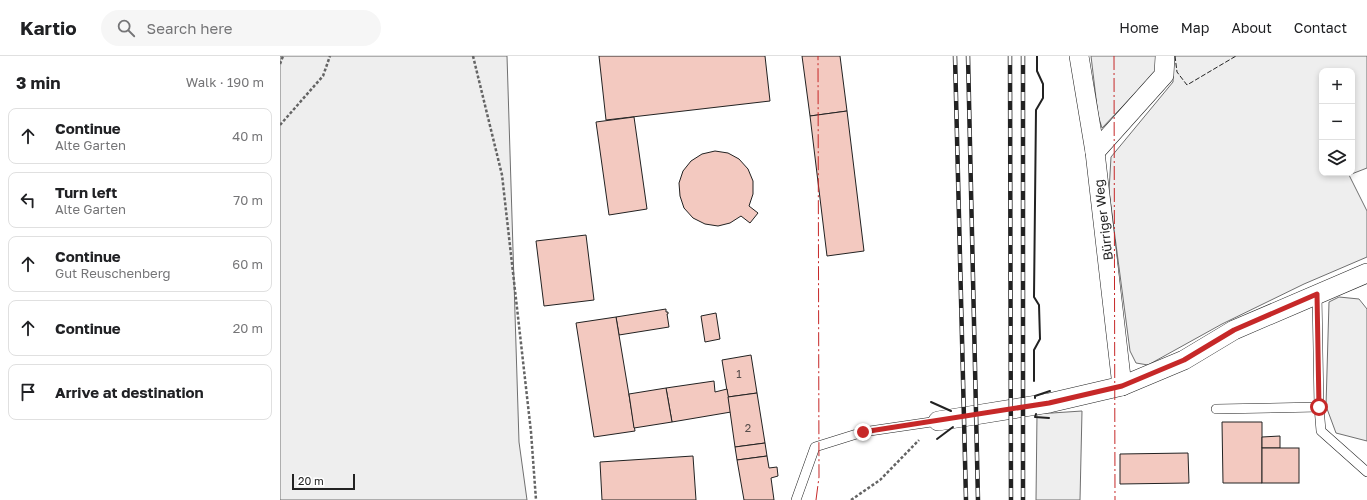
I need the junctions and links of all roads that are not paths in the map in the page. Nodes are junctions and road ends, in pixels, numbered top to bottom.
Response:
1 (1079, 56) edge
2 (1165, 56) edge
3 (1095, 152) junction
4 (1367, 273) edge
5 (1317, 294) junction
6 (1122, 386) junction
7 (1319, 407) junction
8 (1216, 409) dead end
9 (938, 420) joint
10 (1367, 472) edge
11 (796, 500) edge

1 - 3 street, Bürriger Weg
2 - 3 street
3 - 6 street, Bürriger Weg
4 - 5 street
5 - 6 street
5 - 7 lane
6 - 9 street
7 - 8 lane
7 - 10 lane
9 - 11 lane

